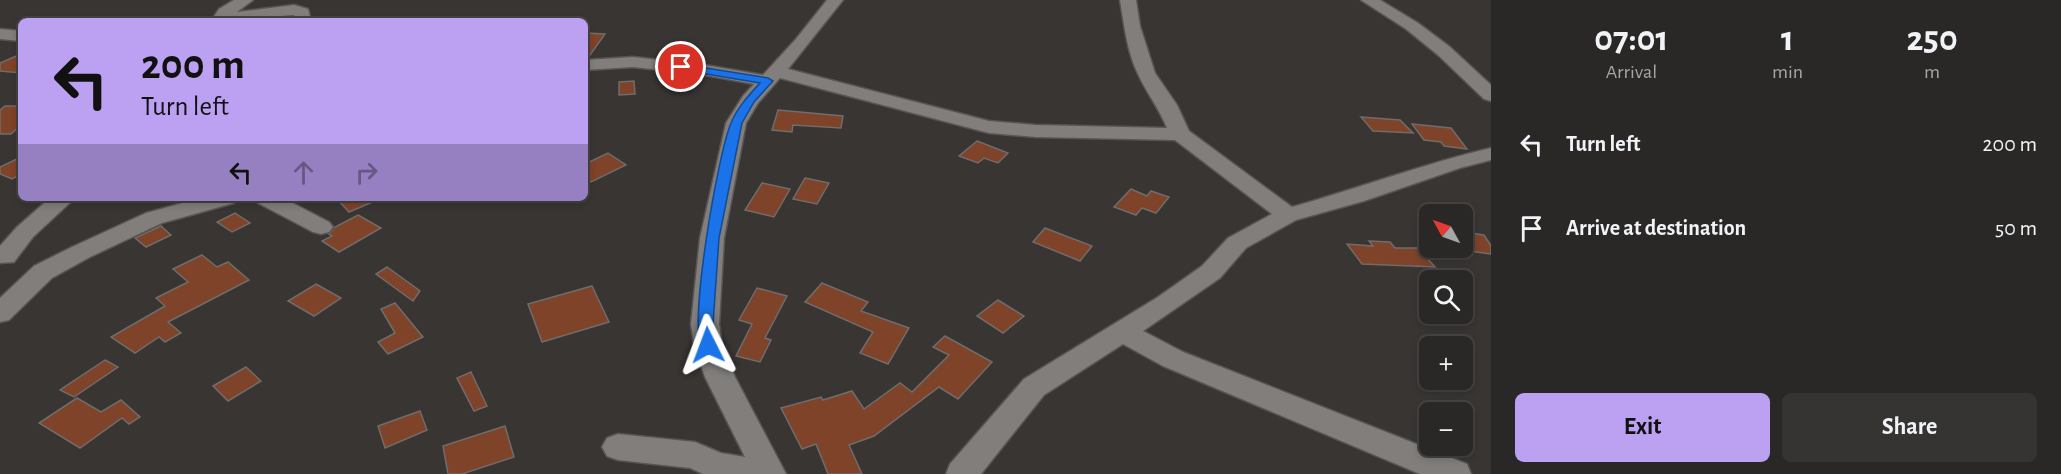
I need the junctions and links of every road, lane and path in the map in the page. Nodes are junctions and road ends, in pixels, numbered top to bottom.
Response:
1 (245, 0) edge
2 (835, 0) edge
3 (1128, 0) edge
4 (1369, 0) edge
5 (221, 18) edge
6 (221, 18) edge
7 (303, 18) edge
8 (0, 34) edge
9 (18, 36) edge
10 (588, 65) edge
11 (772, 76) junction
12 (1491, 95) edge
13 (1180, 134) junction
14 (1491, 154) edge
15 (61, 201) edge
16 (215, 201) edge
17 (272, 201) edge
18 (1288, 215) junction
19 (321, 228) dead end
20 (3, 256) edge
21 (43, 273) junction
22 (0, 313) edge
23 (1121, 331) junction
24 (618, 447) dead end
25 (760, 474) edge
26 (770, 474) edge
27 (962, 474) edge
28 (1455, 474) edge

1 - 6 street
2 - 11 street
3 - 13 street
4 - 12 street
5 - 7 street
8 - 9 street
10 - 11 street
11 - 13 street
11 - 26 street
13 - 18 street
14 - 18 street
15 - 20 street
16 - 21 street
17 - 19 street
18 - 23 street
20 - 21 street
21 - 22 street
23 - 27 street
23 - 28 street
24 - 25 street

